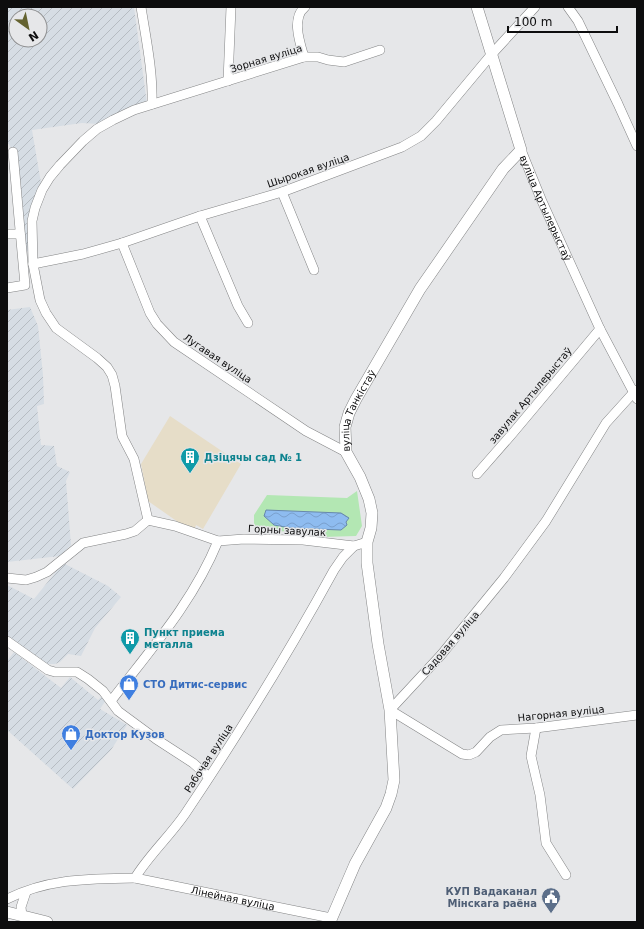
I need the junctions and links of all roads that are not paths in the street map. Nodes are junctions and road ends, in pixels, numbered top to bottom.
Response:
1 (141, 7) edge
2 (230, 7) edge
3 (305, 7) edge
4 (477, 7) edge
5 (535, 7) edge
6 (568, 7) edge
7 (380, 50) dead end
8 (491, 55) junction
9 (304, 57) junction
10 (228, 81) junction
11 (152, 104) junction
12 (637, 146) edge
13 (521, 150) junction
14 (13, 152) dead end
15 (11, 175) edge
16 (282, 192) junction
17 (200, 216) junction
18 (7, 234) edge
19 (20, 234) junction
20 (122, 243) junction
21 (33, 264) junction
22 (314, 270) dead end
23 (7, 288) edge
24 (248, 323) dead end
25 (600, 329) junction
26 (636, 394) edge
27 (346, 452) junction
28 (477, 474) dead end
29 (148, 520) junction
30 (218, 541) junction
31 (367, 542) junction
32 (354, 546) junction
33 (7, 578) edge
34 (7, 641) edge
35 (111, 701) junction
36 (390, 710) junction
37 (637, 716) edge
38 (536, 728) junction
39 (209, 777) junction
40 (566, 875) dead end
41 (135, 878) junction
42 (26, 892) junction
43 (7, 899) edge
44 (7, 912) edge
45 (22, 916) junction
46 (330, 920) edge
47 (47, 922) edge

1 - 11 street
2 - 10 street, Зорная вуліца
3 - 9 street
4 - 8 street, вуліца Артылерыстаў
5 - 8 street, Шырокая вуліца
6 - 12 street
7 - 9 street, Зорная вуліца
8 - 13 street, вуліца Артылерыстаў
8 - 16 street, Шырокая вуліца
9 - 10 street, Зорная вуліца
10 - 11 street, Зорная вуліца
11 - 21 street, Зорная вуліца
13 - 25 street, вуліца Артылерыстаў
13 - 27 street, вуліца Танкістаў
14 - 15 street
15 - 19 street
16 - 17 street, Шырокая вуліца
16 - 22 street
17 - 20 street, Шырокая вуліца
17 - 24 street
18 - 19 street
19 - 23 street
20 - 21 street, Шырокая вуліца
20 - 27 street, Лугавая вуліца
21 - 29 street
25 - 26 street, вуліца Артылерыстаў
25 - 28 street, завулак Артылерыстаў
26 - 36 street, Садовая вуліца
27 - 31 street, вуліца Танкістаў
29 - 30 street, Горны завулак
29 - 33 street
30 - 32 street, Горны завулак
30 - 35 street
31 - 32 street
31 - 36 street, вуліца Танкістаў
32 - 39 street, Рабочая вуліца
34 - 35 street
35 - 39 street
36 - 38 street, Нагорная вуліца
36 - 46 street
37 - 38 street, Нагорная вуліца
38 - 40 street
39 - 41 street, Рабочая вуліца
41 - 42 street
41 - 46 street, Лінейная вуліца
42 - 43 street
42 - 45 street
44 - 45 street
45 - 47 street

